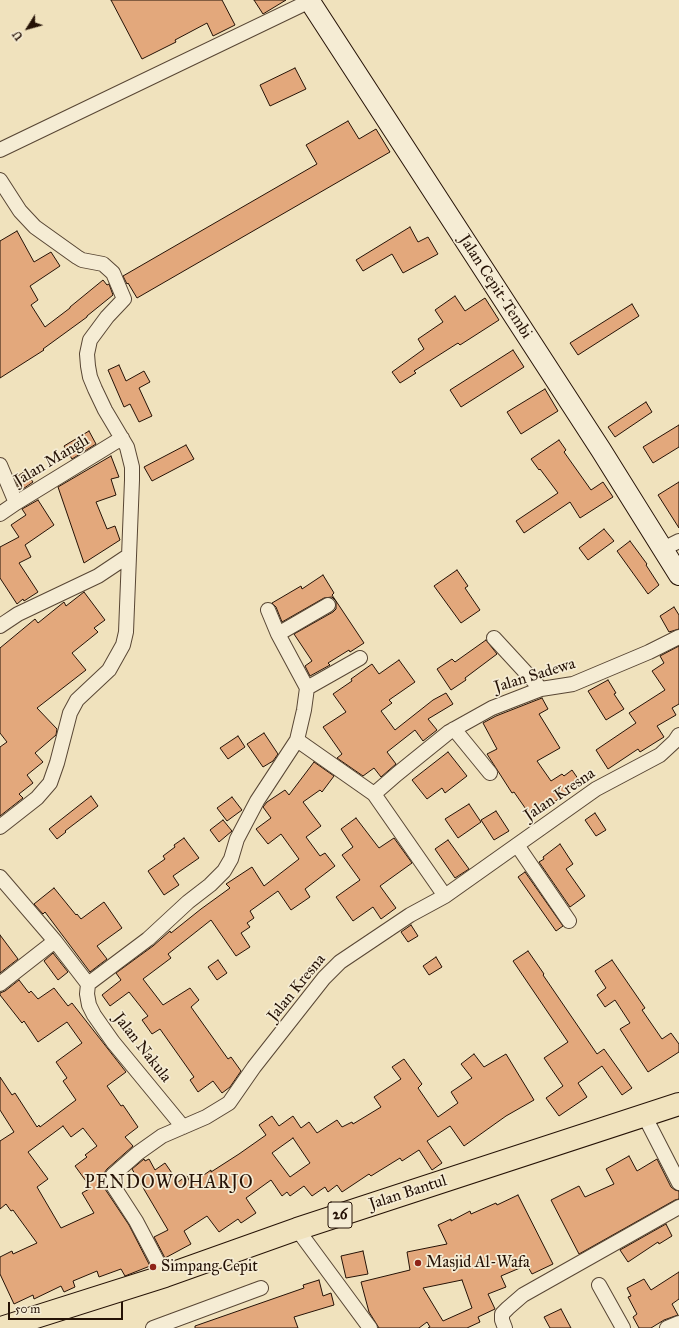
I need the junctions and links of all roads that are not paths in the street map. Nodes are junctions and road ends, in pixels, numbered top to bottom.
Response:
1 (309, 0) edge
2 (0, 150) edge
3 (0, 180) edge
4 (122, 438) junction
5 (0, 465) edge
6 (16, 503) junction
7 (0, 514) edge
8 (671, 545) edge
9 (128, 556) junction
10 (679, 575) edge
11 (328, 605) dead end
12 (268, 610) dead end
13 (0, 626) edge
14 (278, 634) junction
15 (679, 637) edge
16 (494, 638) dead end
17 (360, 658) dead end
18 (307, 688) junction
19 (541, 690) junction
20 (454, 729) junction
21 (679, 735) edge
22 (296, 740) junction
23 (490, 773) dead end
24 (374, 794) junction
25 (0, 827) edge
26 (517, 845) junction
27 (0, 877) edge
28 (445, 896) junction
29 (569, 921) dead end
30 (55, 940) junction
31 (0, 984) edge
32 (88, 984) junction
33 (679, 1104) edge
34 (644, 1115) junction
35 (183, 1127) junction
36 (679, 1183) edge
37 (679, 1207) edge
38 (297, 1229) junction
39 (165, 1276) junction
40 (599, 1285) dead end
41 (261, 1288) dead end
42 (679, 1323) edge
43 (32, 1324) edge
44 (1, 1328) edge
45 (153, 1328) edge
46 (370, 1328) edge
47 (505, 1328) edge
48 (622, 1328) edge
49 (667, 1328) edge

1 - 2 street
1 - 8 main road, Jalan Cepit-Tembi
3 - 4 street
4 - 6 street, Jalan Mangli
4 - 9 street
5 - 6 street
6 - 7 street, Jalan Mangli
8 - 10 main road, Jalan Cepit-Tembi
9 - 13 street
9 - 25 street
11 - 14 street
12 - 14 street
14 - 18 street
15 - 19 street, Jalan Sadewa
16 - 19 street
17 - 18 street
18 - 22 street
19 - 20 street, Jalan Sadewa
20 - 23 street
20 - 24 street, Jalan Sadewa
21 - 26 street, Jalan Kresna
22 - 24 street
22 - 32 street
24 - 28 street
26 - 28 street, Jalan Kresna
26 - 29 street
27 - 30 street
28 - 35 street, Jalan Kresna
30 - 31 street
30 - 32 street
32 - 35 street, Jalan Nakula
33 - 34 main road, Jalan Bantul / 26
34 - 36 street
34 - 38 main road, Jalan Bantul / 26
35 - 39 street, Jalan Kresna
37 - 47 street
38 - 39 main road, Jalan Bantul / 26
38 - 46 street
39 - 43 main road, Jalan Bantul / 26
40 - 48 street
41 - 45 street
42 - 49 street
43 - 44 main road, Jalan Bantul / 26

